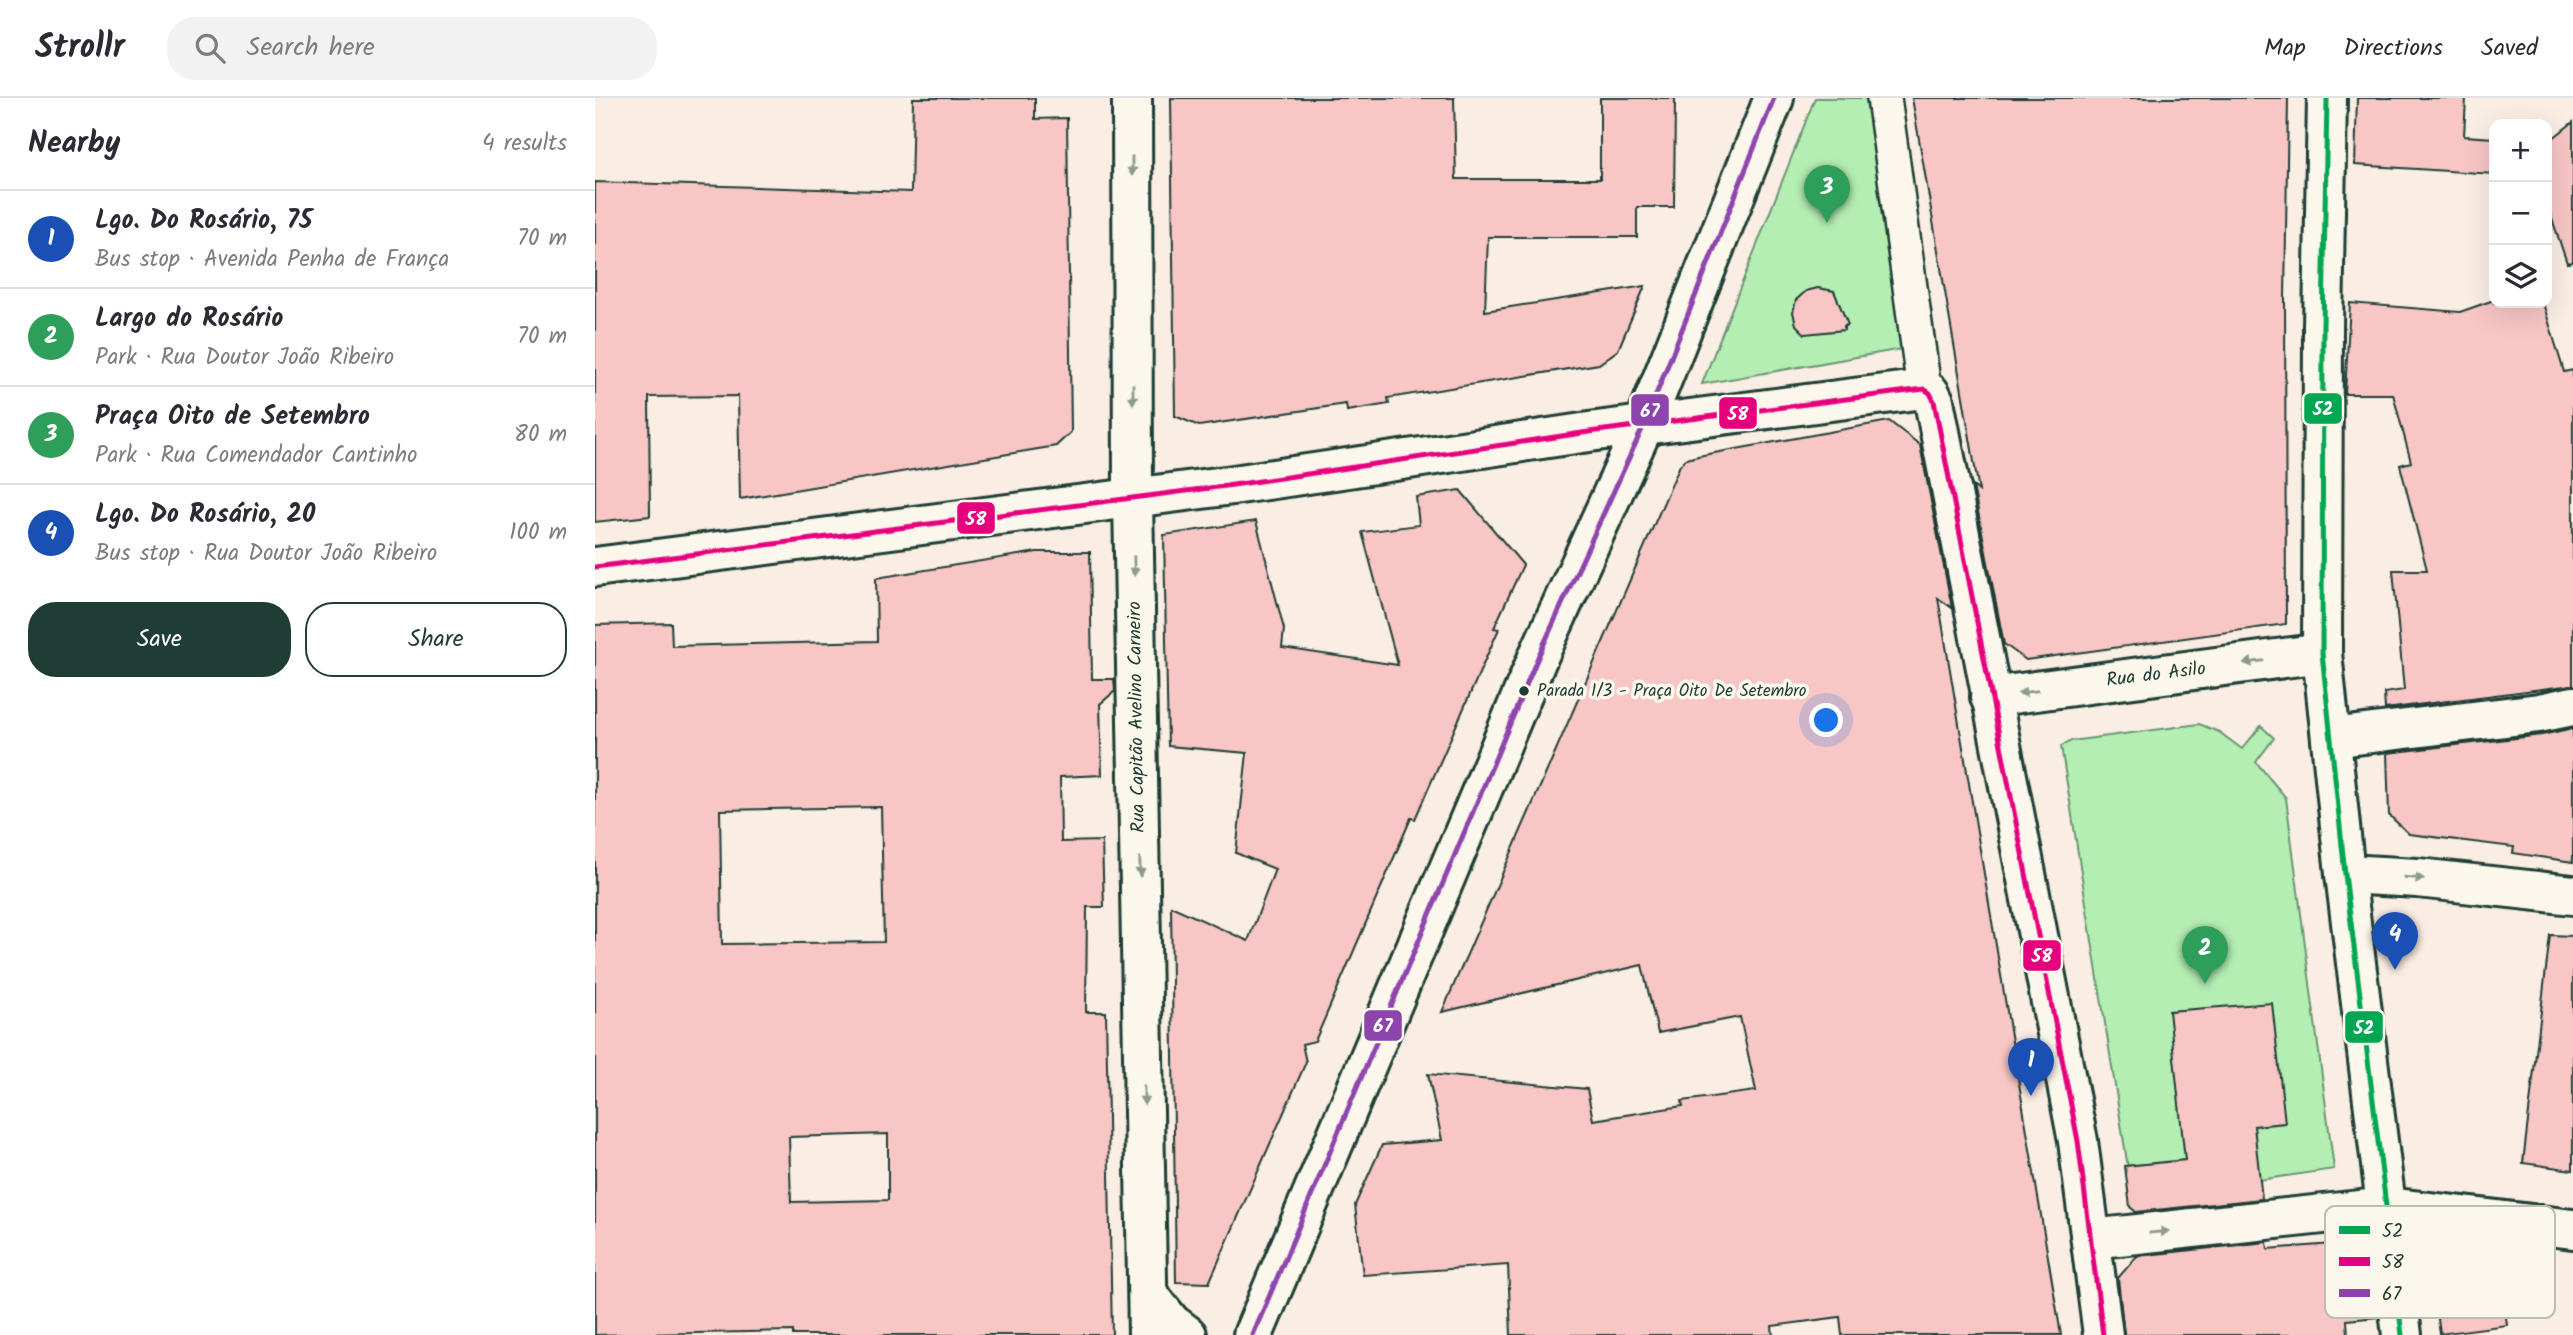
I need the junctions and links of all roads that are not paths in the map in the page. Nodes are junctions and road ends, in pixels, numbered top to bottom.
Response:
1 (1132, 98) edge
2 (1774, 98) edge
3 (1884, 98) edge
4 (2327, 98) edge
5 (1924, 389) junction
6 (1644, 425) junction
7 (1133, 498) junction
8 (595, 567) edge
9 (2322, 653) junction
10 (1990, 697) junction
11 (2573, 706) edge
12 (2331, 738) junction
13 (2345, 874) junction
14 (2573, 895) edge
15 (2388, 1206) edge
16 (2325, 1214) edge
17 (2555, 1227) edge
18 (2573, 1229) edge
19 (2091, 1239) junction
20 (1148, 1294) junction
21 (1248, 1331) edge
22 (1148, 1335) edge
23 (1187, 1335) edge
24 (2103, 1335) edge

1 -> 7 street, Rua Capitão Avelino Carneiro
2 - 6 street
3 - 5 street
4 - 9 street
5 - 6 street
5 - 10 street
6 - 7 street
6 - 21 street
7 - 8 street
7 -> 20 street, Rua Capitão Avelino Carneiro
9 -> 10 street, Rua do Asilo
9 - 12 street
10 - 19 street
11 - 12 street
12 - 13 street
13 -> 14 street
13 - 15 street
19 -> 16 street
17 - 18 street
19 - 24 street
20 - 22 street, Rua Capitão Avelino Carneiro
20 - 23 street

